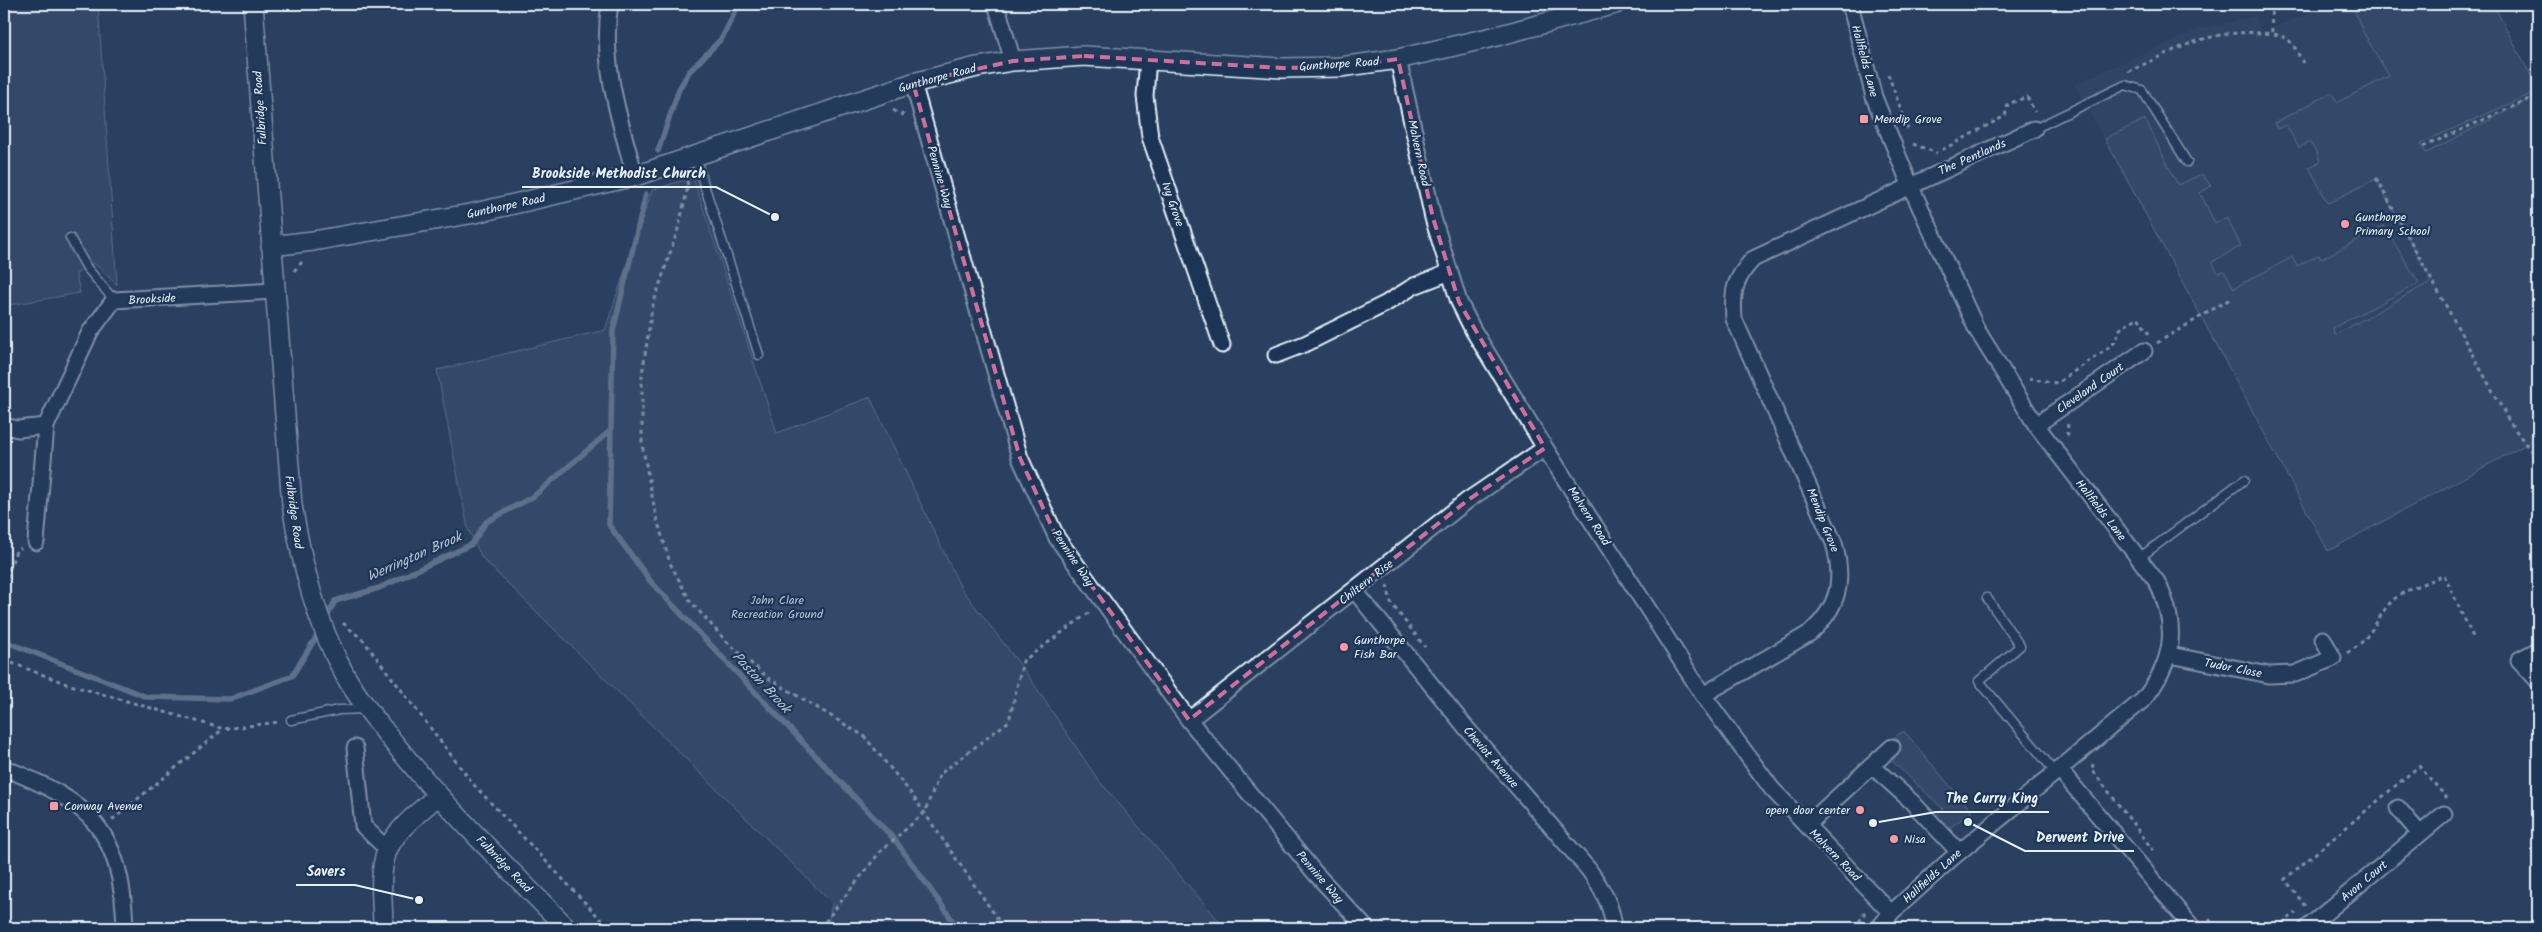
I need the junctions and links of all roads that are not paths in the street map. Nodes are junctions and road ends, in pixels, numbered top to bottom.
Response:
1 (253, 4) edge
2 (610, 4) edge
3 (996, 4) edge
4 (1610, 4) edge
5 (1850, 4) edge
6 (1148, 59) junction
7 (1398, 59) junction
8 (1014, 61) junction
9 (913, 83) junction
10 (2037, 123) joint
11 (2187, 162) dead end
12 (698, 166) road end
13 (635, 176) junction
14 (1910, 185) junction
15 (70, 238) dead end
16 (271, 246) junction
17 (1450, 272) junction
18 (274, 291) junction
19 (114, 300) junction
20 (1222, 345) dead end
21 (2150, 347) road end
22 (758, 355) dead end
23 (1276, 355) dead end
24 (4, 426) edge
25 (46, 426) junction
26 (2036, 426) junction
27 (1545, 448) junction
28 (2244, 480) dead end
29 (36, 542) road end
30 (2139, 558) junction
31 (1355, 591) junction
32 (1987, 598) dead end
33 (2323, 639) dead end
34 (2538, 650) edge
35 (2170, 655) junction
36 (2538, 681) edge
37 (1703, 695) junction
38 (367, 709) junction
39 (291, 720) road end
40 (1189, 720) junction
41 (1892, 747) dead end
42 (355, 748) dead end
43 (1872, 766) junction
44 (4, 768) edge
45 (2058, 771) junction
46 (437, 796) junction
47 (2398, 808) dead end
48 (2448, 809) road end
49 (1807, 825) junction
50 (2420, 834) junction
51 (388, 850) junction
52 (1959, 852) junction
53 (1891, 913) junction
54 (125, 928) edge
55 (383, 928) edge
56 (567, 928) edge
57 (1366, 928) edge
58 (1614, 928) edge
59 (1879, 928) edge
60 (2193, 928) edge
61 (2307, 928) edge

1 - 16 street, Fulbridge Road
2 - 13 street
3 - 8 street
4 - 7 street, Gunthorpe Road
5 - 14 street, Hallfields Lane
6 - 7 street, Gunthorpe Road
6 - 8 street, Gunthorpe Road
6 - 20 street, Ivy Grove
7 - 17 street, Malvern Road
8 - 9 street, Gunthorpe Road
9 - 13 street, Gunthorpe Road
9 - 40 street, Pennine Way
10 - 11 lane
10 - 14 street, The Pentlands
12 - 22 lane
13 - 16 street, Gunthorpe Road
14 - 26 street, Hallfields Lane
14 - 37 street, Mendip Grove
15 - 19 lane
16 - 18 street, Fulbridge Road
17 - 23 street
17 - 27 street, Malvern Road
18 - 19 street, Brookside
18 - 38 street, Fulbridge Road
19 - 25 street, Brookside
21 - 26 street, Cleveland Court
24 - 25 street
25 - 29 street, Brookside
26 - 30 street, Hallfields Lane
27 - 31 street, Chiltern Rise
27 - 37 street, Malvern Road
28 - 30 lane
30 - 35 street, Hallfields Lane
31 - 40 street, Chiltern Rise
31 - 58 street, Cheviot Avenue
32 - 45 lane
33 - 35 street, Tudor Close
34 - 36 street
35 - 45 street, Hallfields Lane
37 - 49 street, Malvern Road
38 - 39 lane
38 - 46 street, Fulbridge Road
40 - 57 street, Pennine Way
41 - 43 street
42 - 51 street
43 - 49 street
43 - 52 street
44 - 54 street
45 - 52 street, Hallfields Lane
45 - 60 street
46 - 51 street
46 - 56 street, Fulbridge Road
47 - 50 street
48 - 50 street, Avon Court
49 - 53 street, Malvern Road
50 - 61 street, Avon Court
51 - 55 street
52 - 53 street, Hallfields Lane
53 - 59 street, Hallfields Lane

